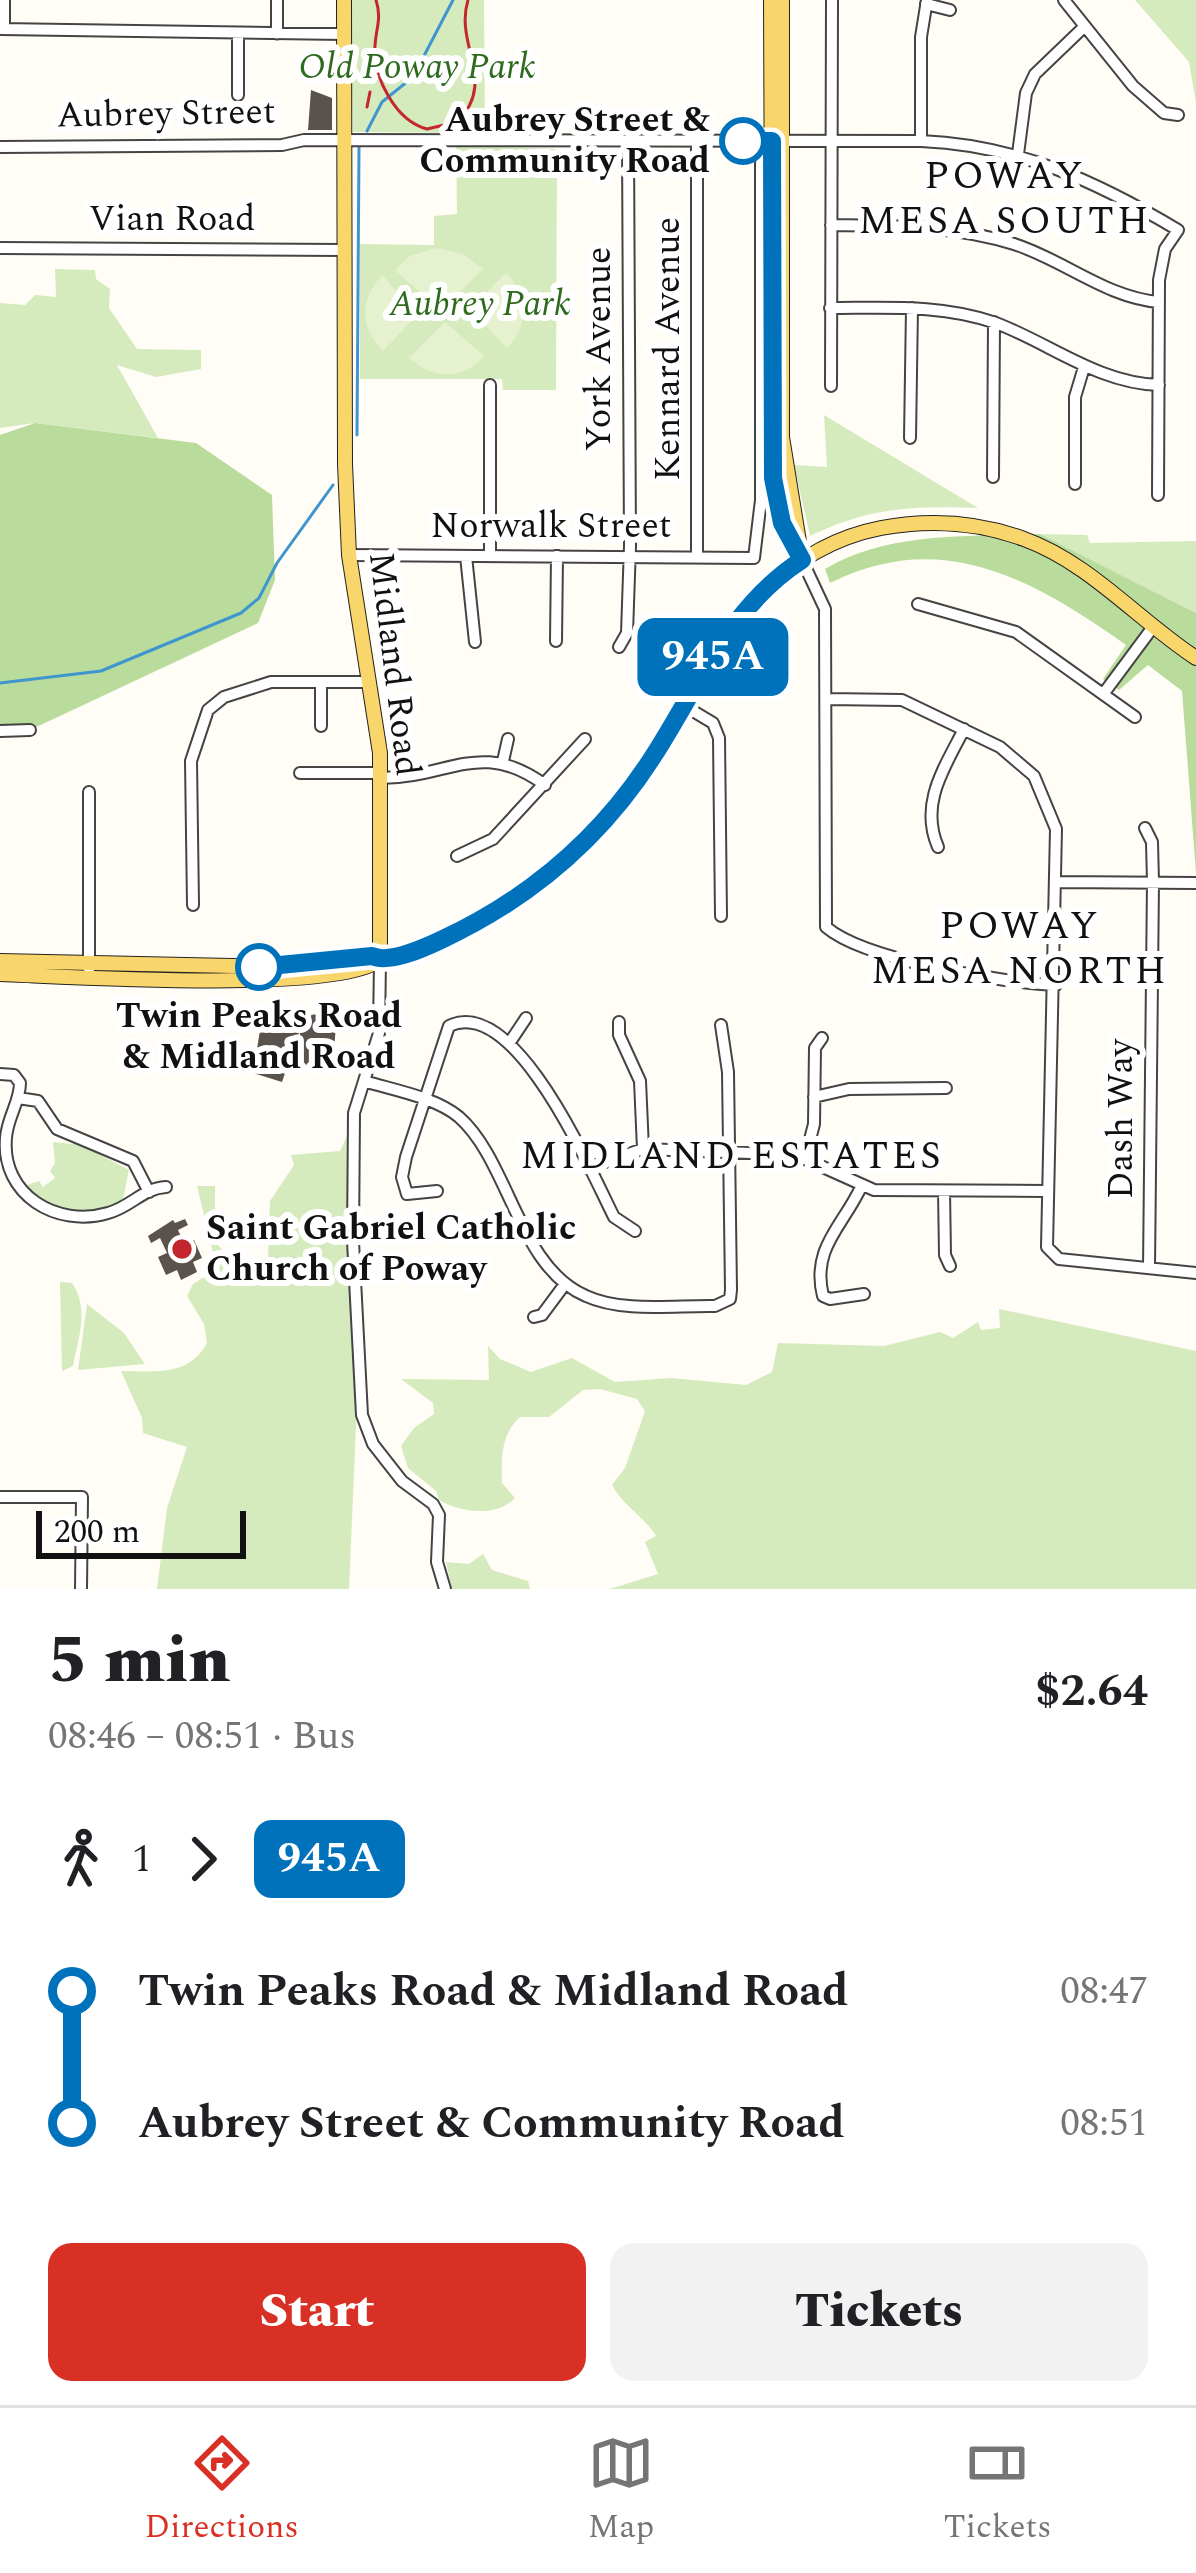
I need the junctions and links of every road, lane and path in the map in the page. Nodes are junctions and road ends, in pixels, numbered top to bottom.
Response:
1 (4, 0) edge
2 (277, 0) edge
3 (344, 0) edge
4 (771, 0) edge
5 (782, 0) edge
6 (832, 0) edge
7 (1064, 0) edge
8 (926, 2) edge
9 (950, 10) dead end
10 (1085, 26) junction
11 (2, 29) edge
12 (238, 34) junction
13 (278, 34) junction
14 (344, 34) junction
15 (238, 95) dead end
16 (1178, 115) dead end
17 (344, 140) junction
18 (697, 140) junction
19 (628, 141) junction
20 (777, 141) junction
21 (831, 141) junction
22 (921, 141) junction
23 (0, 147) edge
24 (1018, 154) junction
25 (831, 226) junction
26 (0, 248) edge
27 (344, 250) junction
28 (1159, 302) junction
29 (830, 308) junction
30 (912, 308) junction
31 (994, 322) junction
32 (1084, 367) junction
33 (1159, 385) junction
34 (490, 386) dead end
35 (831, 386) dead end
36 (910, 438) dead end
37 (993, 477) dead end
38 (1075, 484) dead end
39 (1158, 495) dead end
40 (349, 555) junction
41 (466, 556) junction
42 (490, 556) junction
43 (556, 556) junction
44 (629, 557) junction
45 (697, 557) junction
46 (802, 560) junction
47 (918, 604) dead end
48 (1154, 627) junction
49 (556, 641) dead end
50 (475, 642) dead end
51 (620, 647) dead end
52 (1196, 658) edge
53 (321, 682) junction
54 (368, 682) junction
55 (1104, 693) junction
56 (826, 700) junction
57 (683, 705) junction
58 (1135, 717) dead end
59 (321, 726) dead end
60 (964, 729) junction
61 (29, 730) dead end
62 (0, 731) edge
63 (508, 739) dead end
64 (585, 740) dead end
65 (503, 761) junction
66 (300, 773) dead end
67 (381, 776) junction
68 (544, 785) junction
69 (89, 792) dead end
70 (1145, 828) dead end
71 (938, 847) dead end
72 (457, 856) dead end
73 (1056, 882) junction
74 (1153, 882) junction
75 (1196, 883) edge
76 (194, 905) dead end
77 (721, 916) dead end
78 (380, 959) junction
79 (0, 961) edge
80 (89, 970) junction
81 (0, 974) edge
82 (1056, 985) junction
83 (526, 1018) dead end
84 (619, 1022) dead end
85 (722, 1024) dead end
86 (821, 1038) dead end
87 (510, 1042) junction
88 (0, 1074) edge
89 (364, 1081) junction
90 (946, 1088) dead end
91 (814, 1097) junction
92 (18, 1098) junction
93 (424, 1101) junction
94 (643, 1150) junction
95 (728, 1154) junction
96 (806, 1159) junction
97 (588, 1168) junction
98 (166, 1187) dead end
99 (861, 1187) junction
100 (1046, 1190) junction
101 (436, 1191) dead end
102 (944, 1191) junction
103 (149, 1192) junction
104 (635, 1231) dead end
105 (950, 1267) dead end
106 (1149, 1268) junction
107 (1196, 1274) edge
108 (565, 1284) junction
109 (864, 1294) dead end
110 (534, 1317) dead end
111 (0, 1497) edge
112 (81, 1589) edge
113 (445, 1589) edge

1 - 11 street
2 - 13 street
3 - 14 main road, Midland Road
4 - 20 main road
5 - 20 main road
6 - 21 street
7 - 10 street
8 - 9 street
8 - 22 street
10 - 16 street
10 - 24 street
11 - 12 street
12 - 13 street
12 - 15 street
13 - 14 street
14 - 17 main road, Midland Road
17 - 19 street, Aubrey Street
17 - 23 street, Aubrey Street
17 - 27 main road, Midland Road
18 - 19 street, Aubrey Street
18 - 20 street, Aubrey Street
18 - 45 street, Kennard Avenue
19 - 44 street, York Avenue
20 - 21 street, Aubrey Street
20 - 45 street, Norwalk Street
20 - 46 main road
21 - 22 street, Aubrey Street
21 - 25 street
22 - 24 street, Aubrey Street
24 - 28 street, Aubrey Street
25 - 28 street
25 - 29 street
26 - 27 street, Vian Road
27 - 40 main road, Midland Road
28 - 33 street
29 - 30 street
29 - 35 street
30 - 31 street
30 - 36 street
31 - 32 street
31 - 37 street
32 - 33 street
32 - 38 street
33 - 39 street
34 - 42 street
40 - 41 street, Norwalk Street
40 - 54 main road, Midland Road
41 - 42 street, Norwalk Street
41 - 50 street
42 - 43 street, Norwalk Street
43 - 44 street, Norwalk Street
43 - 49 street
44 - 45 street, Norwalk Street
44 - 51 street, York Avenue
46 - 48 main road
46 - 56 street
46 - 57 main road
47 - 55 street
48 - 52 main road
48 - 55 street
53 - 54 street
53 - 59 street
53 - 76 street
54 - 67 main road, Midland Road
55 - 58 street
56 - 60 street
56 - 82 street
57 - 77 street
57 - 78 main road
60 - 71 street
60 - 73 street
61 - 62 street
63 - 65 street
64 - 68 street
65 - 67 street
65 - 68 street
66 - 67 street
67 - 78 main road, Midland Road
68 - 72 street
69 - 80 street
70 - 74 street, Dash Way
73 - 74 street
73 - 82 street
74 - 75 street
74 - 106 street, Dash Way
78 - 80 main road
78 - 89 street, Midland Road
79 - 80 main road
80 - 81 main road
82 - 100 street
83 - 87 street
84 - 94 street
85 - 95 street
86 - 91 street
87 - 93 street
87 - 97 street
88 - 92 street
89 - 93 street
89 - 113 street, Midland Road
90 - 91 street
91 - 96 street
92 - 103 street
92 - 103 street
93 - 101 street
93 - 108 street
94 - 95 street
94 - 97 street
95 - 96 street
95 - 108 street
96 - 99 street
97 - 104 street
98 - 103 street
99 - 102 street
99 - 109 street
100 - 102 street
100 - 106 street
102 - 105 street
106 - 107 street
108 - 110 street
111 - 112 street

